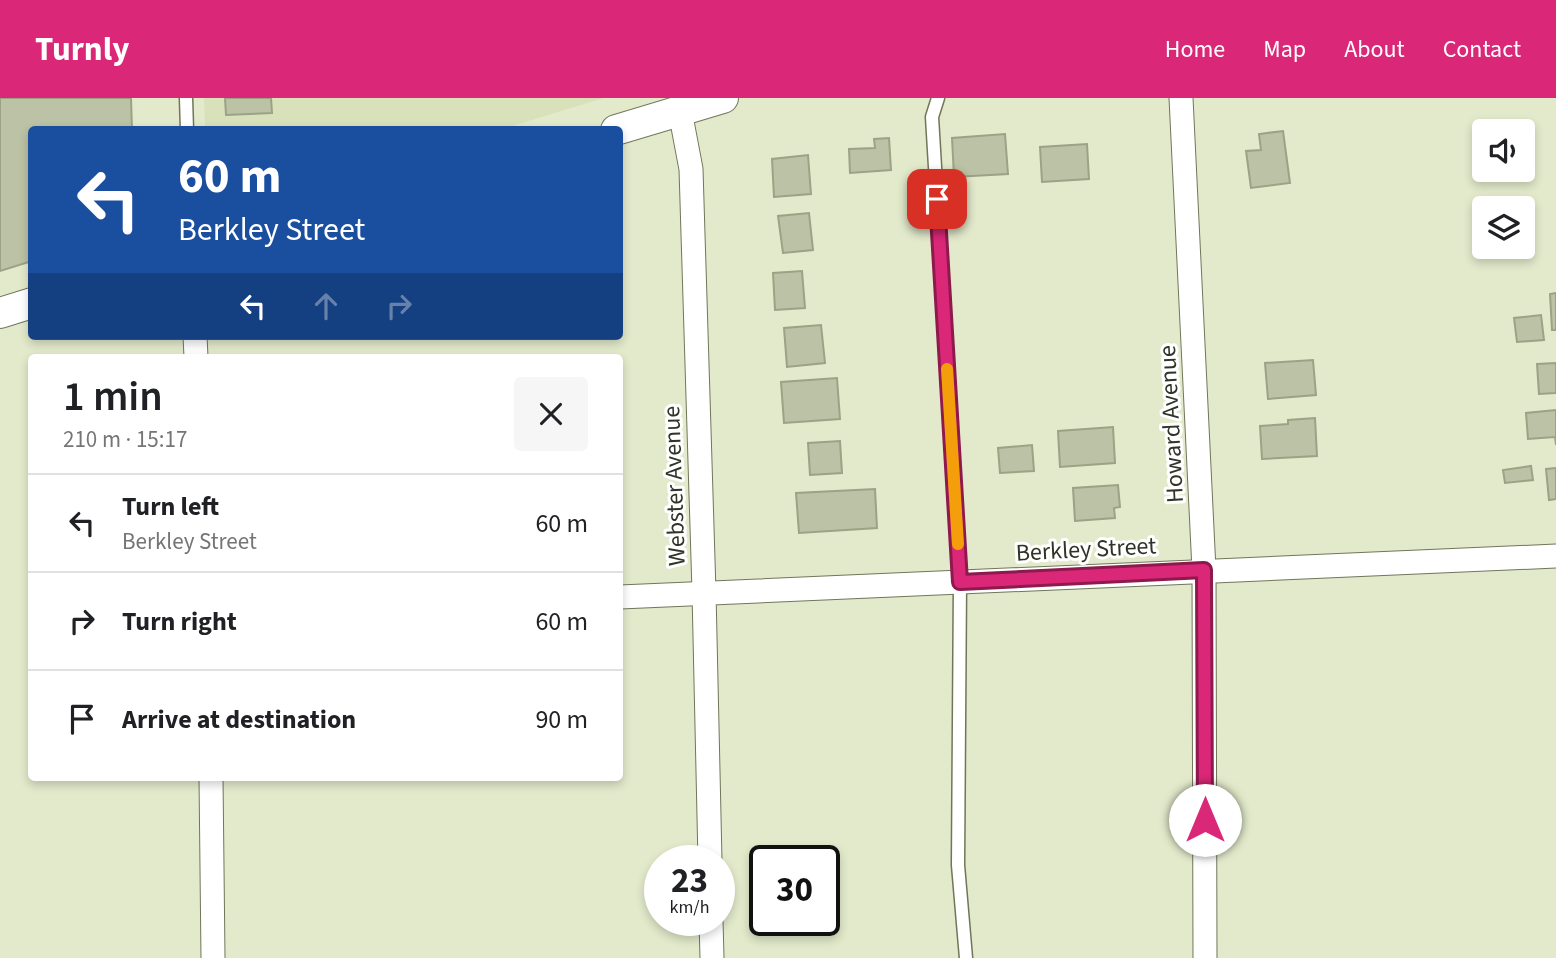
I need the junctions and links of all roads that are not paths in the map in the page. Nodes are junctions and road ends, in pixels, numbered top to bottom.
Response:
1 (186, 98) edge
2 (723, 98) edge
3 (938, 98) edge
4 (1181, 98) edge
5 (680, 111) junction
6 (187, 126) edge
7 (623, 128) edge
8 (28, 304) edge
9 (0, 313) edge
10 (1556, 556) edge
11 (1204, 570) junction
12 (960, 582) junction
13 (704, 592) junction
14 (623, 597) edge
15 (211, 781) edge
16 (710, 845) edge
17 (711, 936) edge
18 (213, 958) edge
19 (712, 958) edge
20 (966, 958) edge
21 (1205, 958) edge

1 - 6 lane
2 - 5 street
3 - 12 lane
4 - 11 street, Howard Avenue
5 - 7 street
5 - 13 street, Webster Avenue
8 - 9 street
10 - 11 street, Berkley Street
11 - 12 street, Berkley Street
11 - 21 street, Howard Avenue
12 - 13 street, Berkley Street
12 - 20 lane
13 - 14 street, Berkley Street
13 - 16 street, Webster Avenue
15 - 18 street
17 - 19 street

